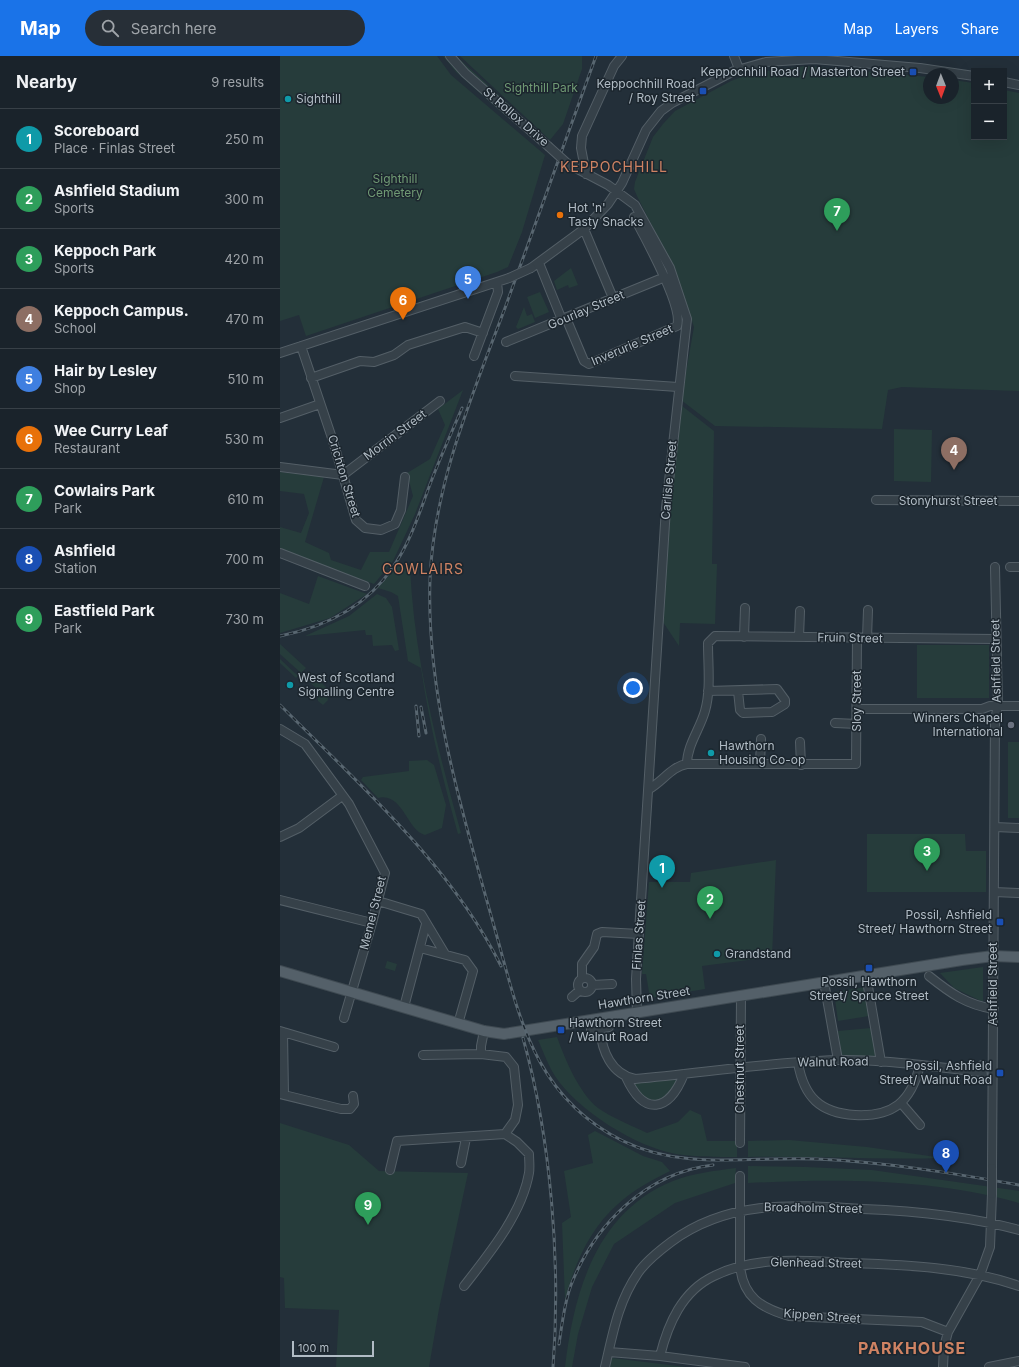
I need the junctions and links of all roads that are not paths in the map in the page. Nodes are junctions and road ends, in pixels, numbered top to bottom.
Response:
1 (450, 56) edge
2 (622, 56) edge
3 (734, 56) edge
4 (870, 60) edge
5 (740, 69) junction
6 (971, 76) edge
7 (1007, 83) edge
8 (1019, 85) edge
9 (586, 174) junction
10 (618, 191) junction
11 (634, 217) dead end
12 (584, 229) junction
13 (539, 263) junction
14 (665, 277) junction
15 (497, 282) junction
16 (613, 298) junction
17 (564, 319) junction
18 (483, 333) junction
19 (506, 342) dead end
20 (301, 346) junction
21 (280, 353) edge
22 (474, 355) dead end
23 (515, 376) dead end
24 (311, 378) junction
25 (678, 387) junction
26 (440, 401) dead end
27 (320, 404) junction
28 (280, 418) edge
29 (280, 467) edge
30 (343, 474) junction
31 (405, 478) dead end
32 (876, 500) dead end
33 (1019, 501) edge
34 (280, 553) edge
35 (995, 567) dead end
36 (1010, 567) dead end
37 (1019, 567) edge
38 (365, 586) dead end
39 (744, 608) dead end
40 (868, 610) dead end
41 (800, 611) dead end
42 (744, 637) junction
43 (799, 637) junction
44 (857, 638) junction
45 (867, 638) junction
46 (995, 639) junction
47 (708, 691) junction
48 (738, 691) junction
49 (998, 706) junction
50 (1019, 706) edge
51 (857, 709) junction
52 (835, 723) dead end
53 (857, 724) junction
54 (280, 730) edge
55 (761, 739) dead end
56 (800, 742) dead end
57 (687, 764) junction
58 (760, 764) junction
59 (801, 765) junction
60 (648, 789) junction
61 (342, 796) junction
62 (995, 827) junction
63 (1019, 828) edge
64 (280, 837) edge
65 (994, 892) junction
66 (1019, 892) edge
67 (280, 900) edge
68 (378, 901) junction
69 (372, 923) junction
70 (426, 924) junction
71 (639, 934) junction
72 (420, 948) junction
73 (445, 954) junction
74 (993, 956) junction
75 (1019, 957) edge
76 (280, 971) edge
77 (866, 975) junction
78 (929, 976) dead end
79 (582, 978) junction
80 (824, 982) junction
81 (612, 984) dead end
82 (592, 985) junction
83 (580, 990) junction
84 (351, 991) junction
85 (741, 995) junction
86 (572, 997) dead end
87 (404, 1007) junction
88 (994, 1009) junction
89 (637, 1012) junction
90 (344, 1018) dead end
91 (458, 1024) junction
92 (609, 1027) dead end
93 (600, 1029) junction
94 (591, 1030) dead end
95 (484, 1031) junction
96 (282, 1032) edge
97 (334, 1047) dead end
98 (481, 1054) junction
99 (423, 1055) dead end
100 (838, 1060) junction
101 (798, 1062) junction
102 (881, 1062) junction
103 (920, 1065) junction
104 (740, 1068) junction
105 (982, 1072) dead end
106 (684, 1074) junction
107 (626, 1077) junction
108 (282, 1094) edge
109 (353, 1096) dead end
110 (901, 1103) junction
111 (920, 1125) dead end
112 (505, 1134) junction
113 (466, 1138) junction
114 (740, 1143) dead end
115 (461, 1163) dead end
116 (390, 1170) dead end
117 (740, 1176) dead end
118 (740, 1211) junction
119 (992, 1223) junction
120 (1019, 1230) edge
121 (740, 1266) junction
122 (980, 1275) junction
123 (464, 1286) dead end
124 (1019, 1286) edge
125 (948, 1332) junction
126 (609, 1352) junction
127 (660, 1356) junction
128 (1019, 1361) edge
129 (606, 1367) edge
130 (745, 1367) edge
131 (943, 1367) edge
132 (989, 1367) edge

1 - 9 street, St Rollox Drive, bridge
2 - 9 street
3 - 5 street
4 - 5 street
4 - 6 street
5 - 10 street
7 - 8 street
9 - 10 street, St Rollox Drive
10 - 12 street
10 - 25 street, Carlisle Street
11 - 14 street
12 - 13 street
12 - 16 street
13 - 15 street, bridge
13 - 17 street
14 - 16 street, Gourlay Street
14 - 17 street, Inverurie Street
15 - 18 street
15 - 20 street
16 - 17 street, Gourlay Street
17 - 19 street, Gourlay Street
18 - 22 street
18 - 24 street
20 - 21 street
20 - 24 street, Crichton Street
23 - 25 street
24 - 27 street, Crichton Street
25 - 60 street, Carlisle Street
26 - 30 street, Morrin Street
27 - 28 street
27 - 30 street, Crichton Street
29 - 30 street
30 - 31 street, Crichton Street
32 - 33 street, Stonyhurst Street
34 - 38 street
35 - 46 street, Ashfield Street
36 - 37 street
39 - 42 street
40 - 45 street
41 - 43 street
42 - 43 street, Fruin Street
42 - 47 street, Fruin Street
43 - 44 street, Fruin Street
44 - 45 street, Fruin Street
44 - 51 street, Sloy Street
45 - 46 street, Fruin Street
46 - 49 street, Ashfield Street
47 - 48 street
47 - 57 street
48 - 48 street
49 - 50 street
49 - 51 street
49 - 62 street, Ashfield Street
51 - 53 street, Sloy Street
52 - 53 street
53 - 59 street, Sloy Street
54 - 61 street, Memel Street
55 - 58 street
56 - 59 street
57 - 58 street
57 - 60 street
58 - 59 street
60 - 71 street, Finlas Street
61 - 64 street
61 - 68 street, Memel Street
62 - 63 street
62 - 65 street, Ashfield Street
65 - 66 street
65 - 74 street, Ashfield Street
67 - 69 street
68 - 69 street, Memel Street
68 - 70 street
69 - 84 street, Memel Street
70 - 72 street
70 - 73 street
71 - 79 street
71 - 89 street, Finlas Street
72 - 73 street
72 - 87 street
73 - 91 street
74 - 75 main road, Hawthorn Street
74 - 77 main road, Hawthorn Street
74 - 88 street, Ashfield Street
76 - 84 main road, Hawthorn Street
77 - 80 main road, Hawthorn Street
77 - 102 street
78 - 88 street
79 - 82 street
79 - 83 street
80 - 85 main road, Hawthorn Street
80 - 100 street
81 - 82 street
82 - 83 street
83 - 86 street
84 - 87 main road, Hawthorn Street
84 - 90 street, Memel Street
85 - 89 main road, Hawthorn Street
85 - 104 street, Chestnut Street
87 - 91 main road, Hawthorn Street
88 - 119 street, Ashfield Street, bridge
89 - 95 main road, Hawthorn Street
91 - 95 main road, Hawthorn Street
92 - 93 street
93 - 94 street
93 - 107 street
95 - 98 street
96 - 97 street
96 - 108 street
98 - 99 street
98 - 112 street
100 - 101 street, Walnut Road
100 - 102 street, Walnut Road
101 - 104 street, Walnut Road
101 - 110 street
102 - 103 street, Walnut Road
103 - 105 street, Walnut Road
103 - 110 street
104 - 106 street, Walnut Road
104 - 114 street, Chestnut Street
106 - 107 street, Walnut Road
106 - 107 street
108 - 109 street
110 - 111 street
112 - 113 street
112 - 123 street
113 - 115 street
113 - 116 street
117 - 118 street, Kippen Street
118 - 119 street, Broadholm Street
118 - 121 street, Kippen Street
118 - 126 street, Broadholm Street
119 - 120 street, Broadholm Street
119 - 122 street, Ashfield Street
121 - 122 street, Glenhead Street
121 - 125 street, Kippen Street
121 - 127 street, Glenhead Street
122 - 124 street, Glenhead Street
122 - 125 street, Ashfield Street
125 - 131 street, Ashfield Street
126 - 127 street
126 - 129 street, Broadholm Street
127 - 130 street
128 - 132 street

